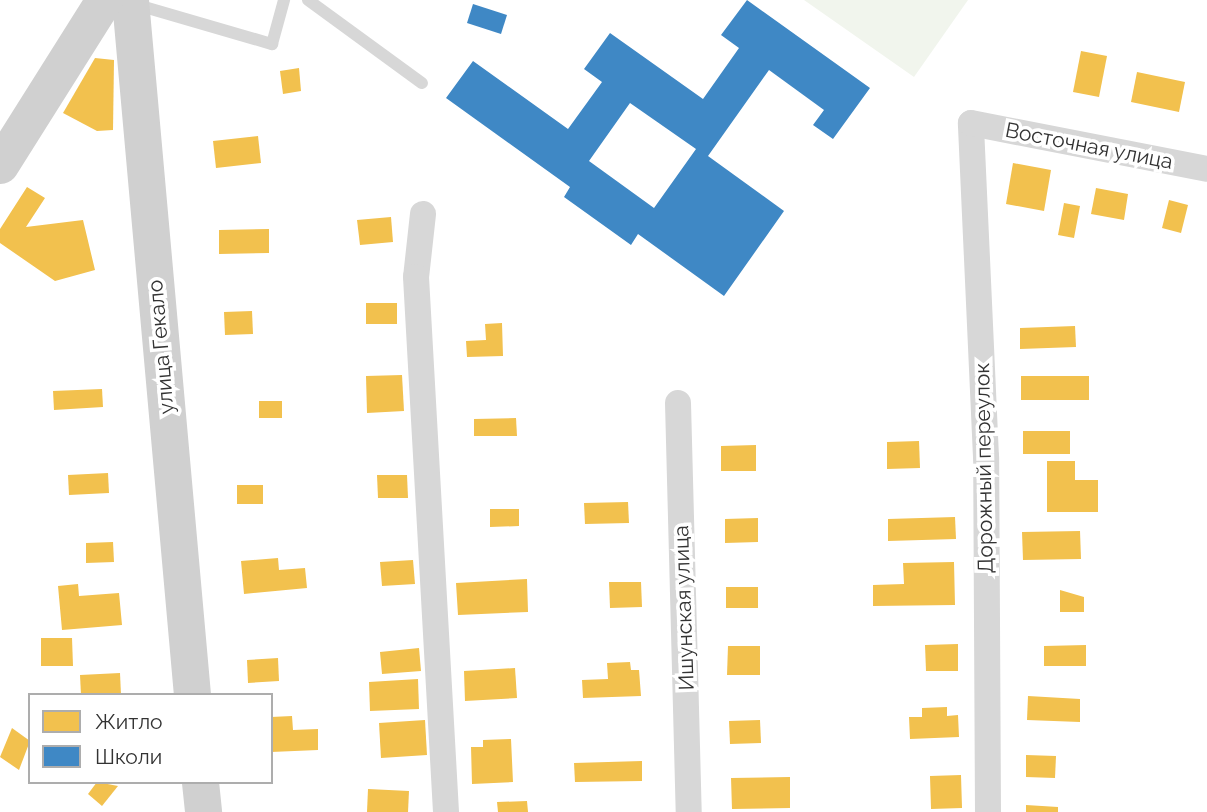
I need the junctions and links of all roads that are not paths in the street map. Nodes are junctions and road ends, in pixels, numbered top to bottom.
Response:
1 (284, 0) edge
2 (308, 0) edge
3 (121, 1) edge
4 (422, 83) dead end
5 (971, 123) joint
6 (0, 165) edge
7 (1207, 169) edge
8 (423, 214) dead end
9 (678, 403) dead end
10 (192, 693) edge
11 (200, 784) edge
12 (203, 812) edge
13 (446, 812) edge
14 (690, 812) edge
15 (988, 812) edge

1 - 3 lane
2 - 4 lane
3 - 6 main road
3 - 10 main road, улица Гекало
5 - 7 street, Восточная улица
5 - 15 street, Дорожный переулок
8 - 13 street
9 - 14 street, Ишунская улица
11 - 12 main road

